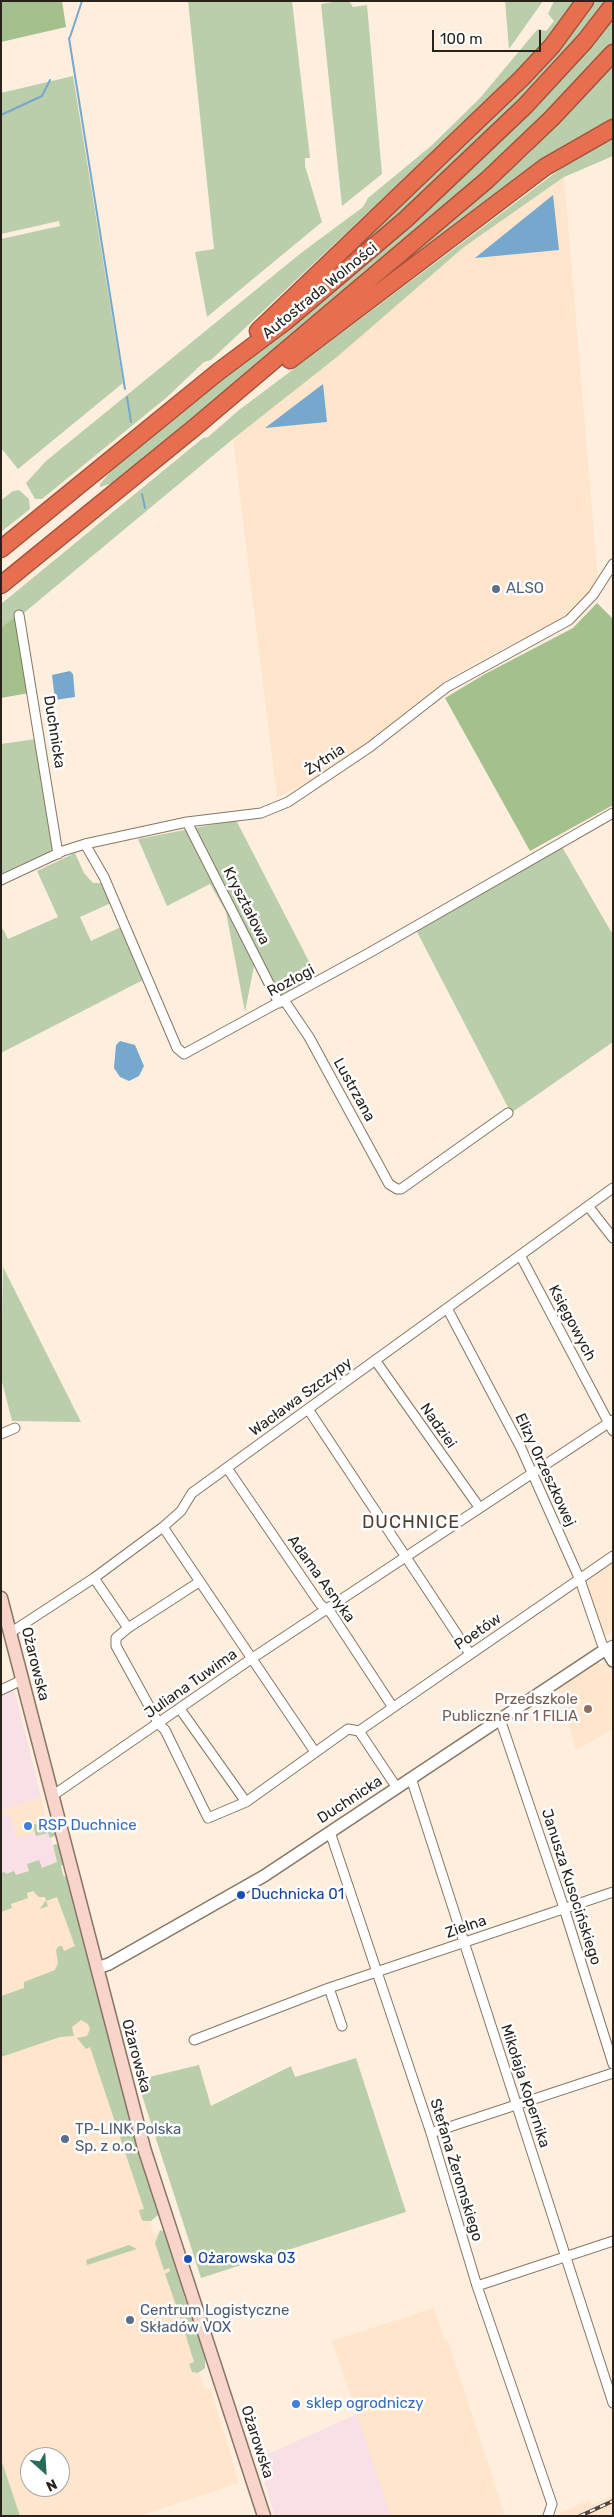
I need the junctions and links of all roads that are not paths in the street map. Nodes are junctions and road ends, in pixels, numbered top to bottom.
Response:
1 (585, 1) edge
2 (613, 5) edge
3 (613, 53) edge
4 (613, 128) edge
5 (218, 372) junction
6 (194, 428) junction
7 (1, 549) edge
8 (613, 564) edge
9 (1, 585) edge
10 (20, 615) dead end
11 (613, 813) edge
12 (187, 822) junction
13 (85, 844) junction
14 (58, 854) junction
15 (1, 880) edge
16 (281, 1001) junction
17 (508, 1113) dead end
18 (613, 1188) edge
19 (588, 1206) junction
20 (613, 1238) edge
21 (520, 1255) junction
22 (446, 1308) junction
23 (375, 1360) junction
24 (308, 1409) junction
25 (611, 1421) edge
26 (15, 1428) dead end
27 (613, 1432) edge
28 (1, 1434) edge
29 (227, 1468) junction
30 (532, 1474) junction
31 (479, 1507) junction
32 (163, 1527) junction
33 (613, 1556) edge
34 (406, 1557) junction
35 (94, 1578) junction
36 (580, 1580) junction
37 (198, 1582) junction
38 (1, 1598) edge
39 (325, 1609) junction
40 (128, 1628) junction
41 (10, 1633) junction
42 (609, 1647) edge
43 (470, 1654) junction
44 (251, 1658) junction
45 (613, 1661) edge
46 (22, 1680) junction
47 (1, 1690) edge
48 (392, 1706) junction
49 (180, 1709) junction
50 (500, 1720) junction
51 (159, 1724) junction
52 (359, 1731) junction
53 (315, 1752) junction
54 (411, 1778) junction
55 (397, 1788) junction
56 (52, 1796) junction
57 (246, 1802) junction
58 (330, 1832) junction
59 (613, 1892) edge
60 (564, 1908) junction
61 (464, 1942) junction
62 (97, 1968) junction
63 (376, 1972) junction
64 (329, 1988) junction
65 (342, 2026) dead end
66 (194, 2040) dead end
67 (613, 2064) edge
68 (613, 2073) edge
69 (516, 2104) junction
70 (431, 2133) junction
71 (613, 2241) edge
72 (565, 2257) junction
73 (478, 2286) junction
74 (613, 2403) edge
75 (264, 2516) edge
76 (548, 2516) edge

1 - 5 highway
2 - 5 highway, Autostrada Wolności
3 - 6 highway, Autostrada Wolności
4 - 6 highway
5 - 7 highway, Autostrada Wolności
6 - 9 highway, Autostrada Wolności
8 - 12 street, Żytnia
10 - 14 street, Duchnicka
11 - 16 street, Rozłogi
12 - 13 street, Żytnia
12 - 16 street, Kryształowa
13 - 14 street, Żytnia
13 - 16 street, Rozłogi
14 - 15 street, Żytnia
16 - 17 street, Lustrzana
18 - 19 street, Wacława Szczypy
19 - 20 street
19 - 21 street, Wacława Szczypy
21 - 22 street, Wacława Szczypy
21 - 25 street, Księgowych
22 - 23 street, Wacława Szczypy
22 - 30 street, Elizy Orzeszkowej
23 - 24 street, Wacława Szczypy
23 - 31 street, Nadziei
24 - 29 street, Wacława Szczypy
24 - 34 street
25 - 27 street, Księgowych
25 - 30 street
26 - 28 street
29 - 32 street, Wacława Szczypy
29 - 39 street, Adama Asnyka
30 - 31 street
30 - 36 street, Elizy Orzeszkowej
31 - 34 street
32 - 35 street, Wacława Szczypy
32 - 37 street
33 - 36 street, Poetów
34 - 39 street
34 - 43 street
35 - 40 street
35 - 41 street, Wacława Szczypy
36 - 42 street, Elizy Orzeszkowej
36 - 43 street, Poetów
37 - 40 street
37 - 44 street
38 - 41 main road, Ożarowska
39 - 44 street
39 - 48 street, Adama Asnyka
40 - 51 street
41 - 46 main road, Ożarowska
42 - 45 street
42 - 50 street, Duchnicka
43 - 48 street, Poetów
44 - 49 street, Juliana Tuwima
44 - 53 street, Juliana Tuwima
46 - 47 street
46 - 56 main road, Ożarowska
48 - 52 street, Poetów
49 - 51 street, Juliana Tuwima
49 - 57 street
50 - 54 street, Duchnicka
50 - 60 street, Janusza Kusocińskiego
51 - 56 street, Juliana Tuwima
51 - 57 street
52 - 53 street
52 - 55 street
53 - 57 street
54 - 55 street, Duchnicka
54 - 61 street, Mikołaja Kopernika
55 - 58 street, Duchnicka
56 - 62 main road, Ożarowska
58 - 62 street, Duchnicka
58 - 63 street, Stefana Żeromskiego
59 - 60 street, Zielna
60 - 61 street, Zielna
60 - 67 street, Janusza Kusocińskiego
61 - 63 street, Zielna
61 - 69 street, Mikołaja Kopernika
62 - 75 main road, Ożarowska
63 - 64 street, Zielna
63 - 70 street, Stefana Żeromskiego
64 - 65 street
64 - 66 street, Zielna
68 - 69 street
69 - 70 street
69 - 72 street, Mikołaja Kopernika
70 - 73 street, Stefana Żeromskiego
71 - 72 street
72 - 73 street
72 - 74 street, Mikołaja Kopernika
73 - 76 street, Stefana Żeromskiego

